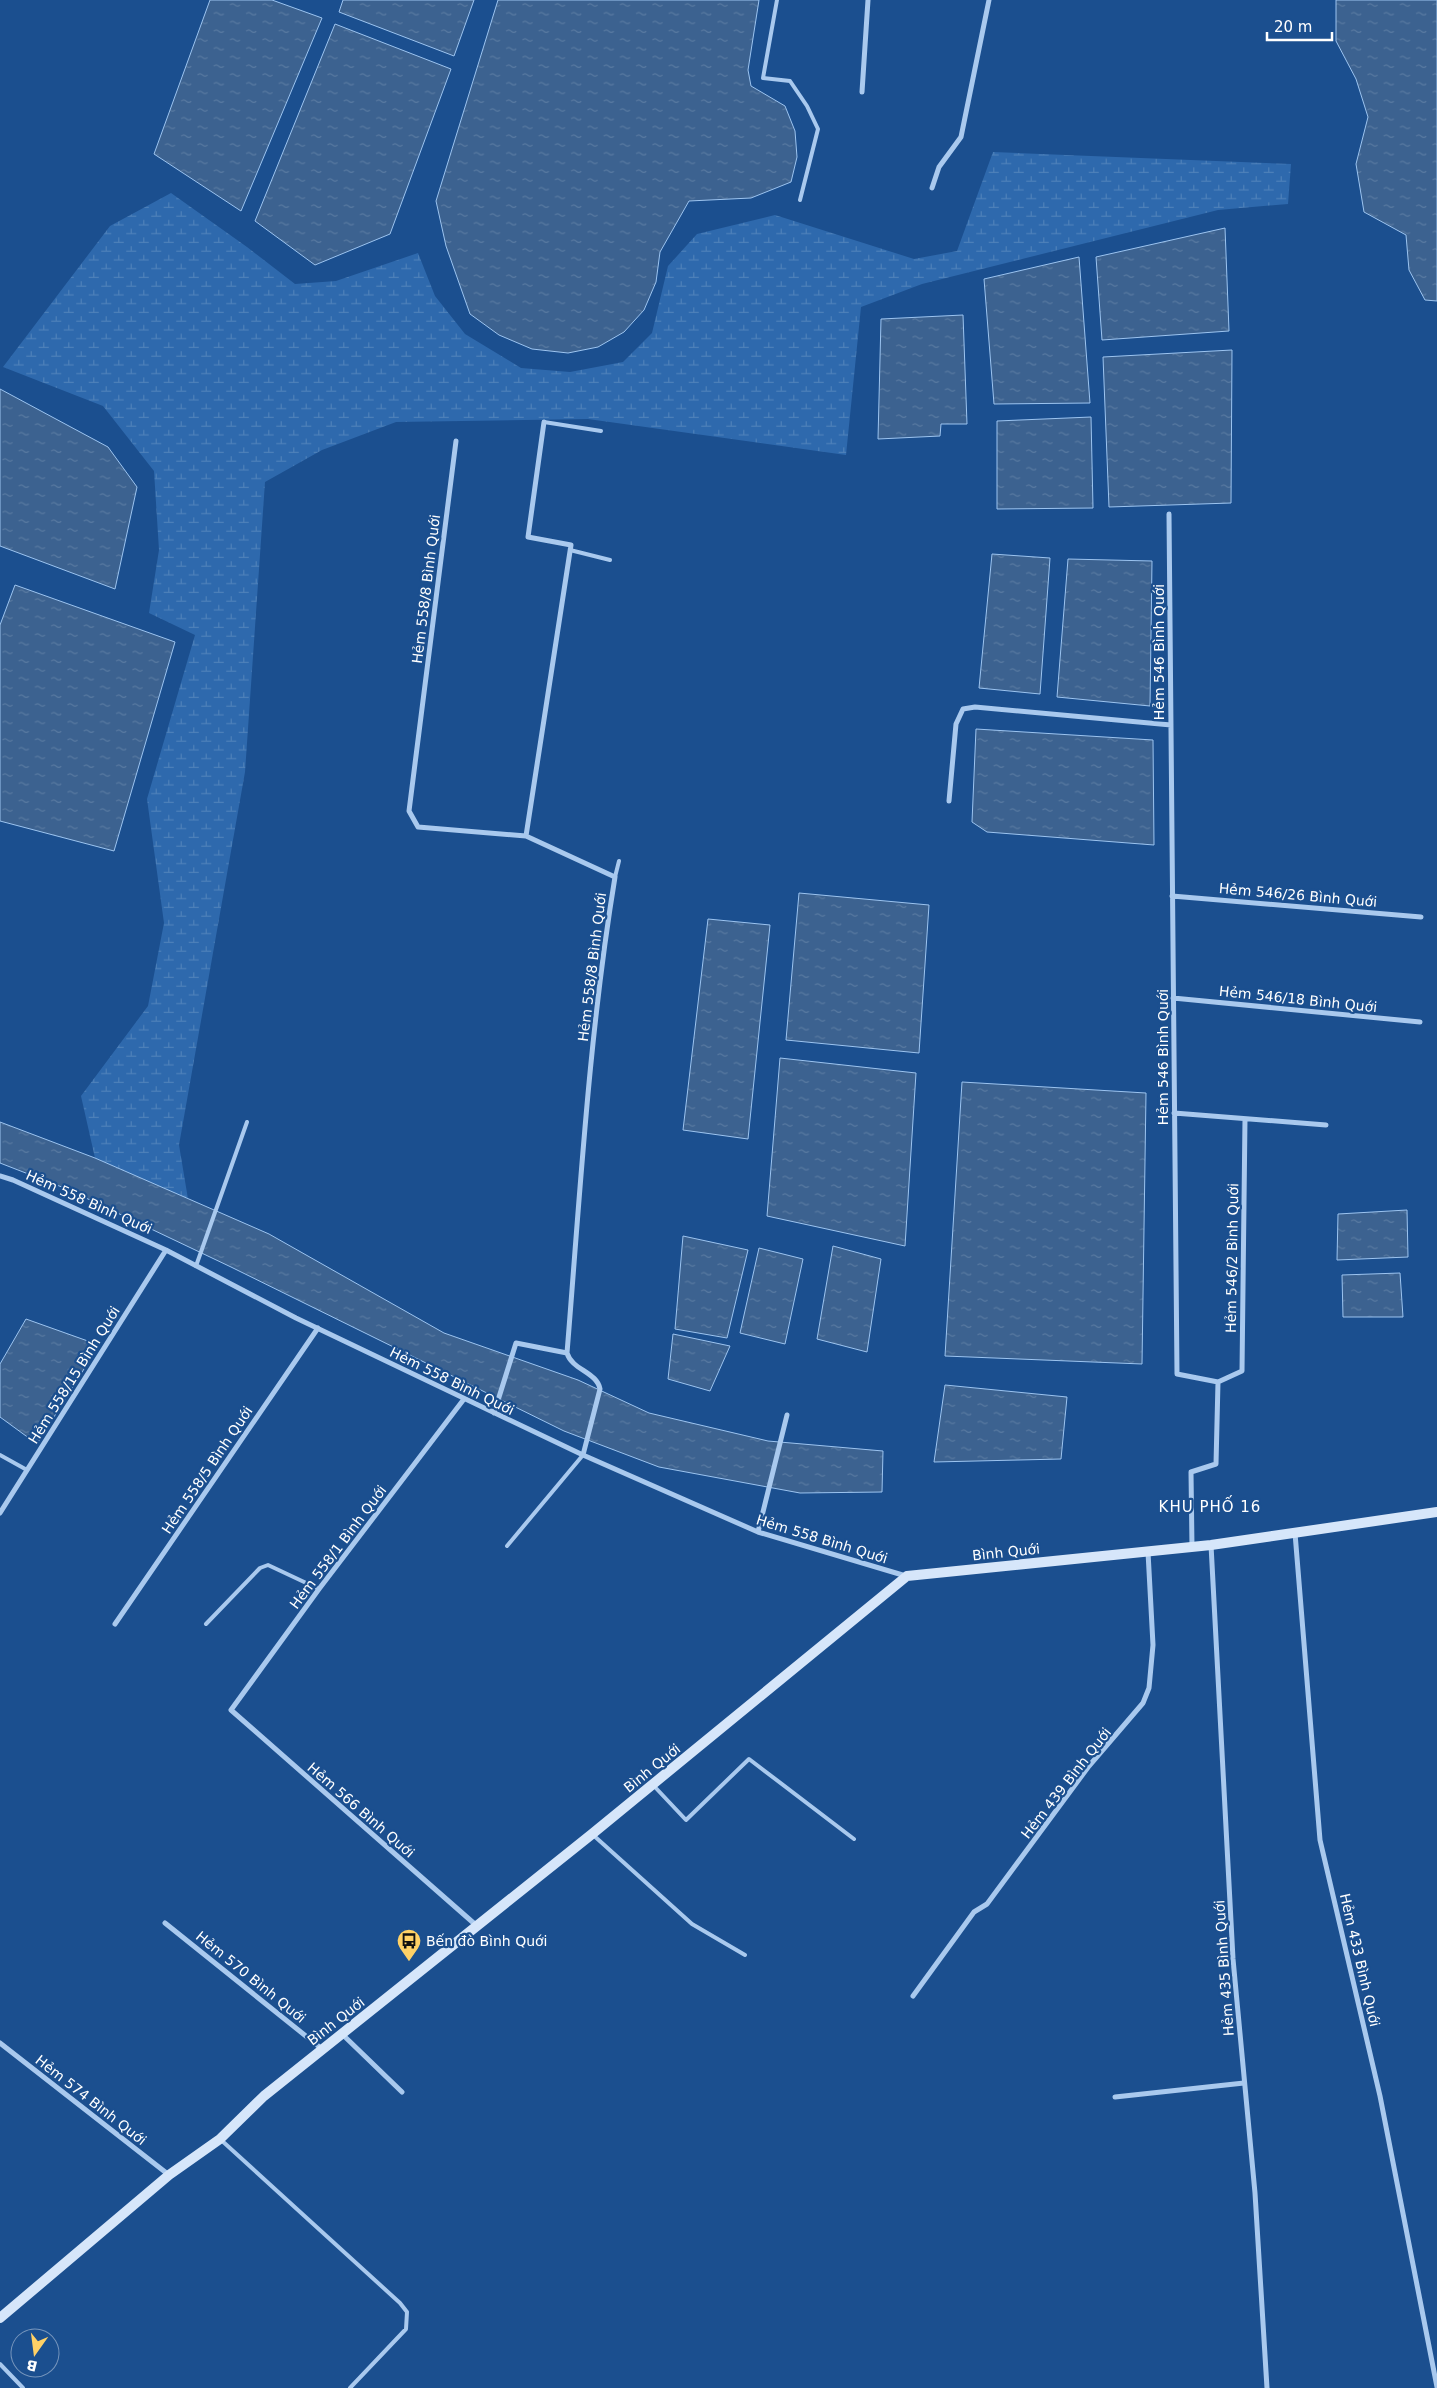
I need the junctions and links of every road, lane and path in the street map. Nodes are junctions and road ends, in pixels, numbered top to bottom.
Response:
1 (777, 0) edge
2 (868, 0) edge
3 (990, 0) edge
4 (862, 92) dead end
5 (932, 188) dead end
6 (800, 200) dead end
7 (544, 422) joint
8 (600, 431) dead end
9 (456, 440) dead end
10 (1169, 514) dead end
11 (570, 550) junction
12 (610, 560) dead end
13 (1171, 725) junction
14 (949, 801) dead end
15 (526, 836) junction
16 (619, 861) dead end
17 (615, 878) junction
18 (1172, 896) junction
19 (1421, 917) dead end
20 (1174, 998) junction
21 (1420, 1022) dead end
22 (1174, 1113) junction
23 (1245, 1119) junction
24 (247, 1122) dead end
25 (1326, 1125) dead end
26 (0, 1176) edge
27 (166, 1250) junction
28 (196, 1266) junction
29 (318, 1328) junction
30 (567, 1353) junction
31 (1218, 1382) junction
32 (464, 1400) junction
33 (494, 1413) junction
34 (787, 1415) dead end
35 (0, 1455) edge
36 (583, 1455) junction
37 (27, 1470) junction
38 (1437, 1512) edge
39 (0, 1513) edge
40 (758, 1532) junction
41 (1295, 1533) junction
42 (1211, 1545) junction
43 (508, 1546) dead end
44 (1192, 1547) junction
45 (1148, 1552) junction
46 (906, 1576) junction
47 (319, 1589) junction
48 (115, 1624) dead end
49 (206, 1624) dead end
50 (231, 1710) joint
51 (653, 1785) junction
52 (592, 1834) junction
53 (854, 1838) dead end
54 (165, 1923) dead end
55 (477, 1926) junction
56 (745, 1955) dead end
57 (913, 1996) dead end
58 (341, 2034) junction
59 (0, 2043) edge
60 (322, 2049) junction
61 (1244, 2084) junction
62 (402, 2092) dead end
63 (1115, 2098) dead end
64 (220, 2139) junction
65 (169, 2175) junction
66 (0, 2318) edge
67 (0, 2364) edge
68 (1437, 2387) edge
69 (24, 2388) edge
70 (350, 2388) edge
71 (1267, 2388) edge

1 - 6 lane
2 - 4 street
3 - 5 street
7 - 8 lane
7 - 11 street
9 - 15 street, Hẻm 558/8 Bình Quới
10 - 13 street, Hẻm 546 Bình Quới
11 - 12 lane
11 - 15 street
13 - 14 street
13 - 18 street, Hẻm 546 Bình Quới
15 - 17 street, Hẻm 558/8 Bình Quới
16 - 17 lane
17 - 30 street, Hẻm 558/8 Bình Quới
18 - 19 street, Hẻm 546/26 Bình Quới
18 - 20 street, Hẻm 546 Bình Quới
20 - 21 street, Hẻm 546/18 Bình Quới
20 - 22 street, Hẻm 546 Bình Quới
22 - 23 street
22 - 31 street, Hẻm 546 Bình Quới
23 - 25 street
23 - 31 street, Hẻm 546/2 Bình Quới
24 - 28 lane
26 - 27 street, Hẻm 558 Bình Quới
27 - 28 street, Hẻm 558 Bình Quới
27 - 37 street, Hẻm 558/15 Bình Quới
28 - 29 street, Hẻm 558 Bình Quới
29 - 32 street, Hẻm 558 Bình Quới
29 - 48 street, Hẻm 558/5 Bình Quới
30 - 33 street
30 - 36 street
31 - 44 street
32 - 33 street, Hẻm 558 Bình Quới
32 - 47 street, Hẻm 558/1 Bình Quới
33 - 36 street, Hẻm 558 Bình Quới
34 - 40 street
35 - 37 lane
36 - 40 street, Hẻm 558 Bình Quới
36 - 43 lane
37 - 39 street, Hẻm 558/15 Bình Quới
38 - 41 main road, Bình Quới
40 - 46 street, Hẻm 558 Bình Quới
41 - 42 main road, Bình Quới
41 - 68 street, Hẻm 433 Bình Quới
42 - 44 main road, Bình Quới
42 - 61 street, Hẻm 435 Bình Quới
44 - 45 main road, Bình Quới
45 - 46 main road, Bình Quới
45 - 57 street, Hẻm 439 Bình Quới
46 - 51 main road, Bình Quới
47 - 49 lane
47 - 50 street, Hẻm 558/1 Bình Quới
50 - 55 street, Hẻm 566 Bình Quới
51 - 52 main road, Bình Quới
51 - 53 lane
52 - 55 main road, Bình Quới
52 - 56 lane
54 - 60 street, Hẻm 570 Bình Quới
55 - 58 main road, Bình Quới
58 - 60 main road, Bình Quới
58 - 62 street
59 - 65 street, Hẻm 574 Bình Quới
60 - 64 main road, Bình Quới
61 - 63 street
61 - 71 street, Hẻm 435 Bình Quới
64 - 65 main road, Bình Quới
64 - 70 lane
65 - 66 main road, Bình Quới
67 - 69 lane

